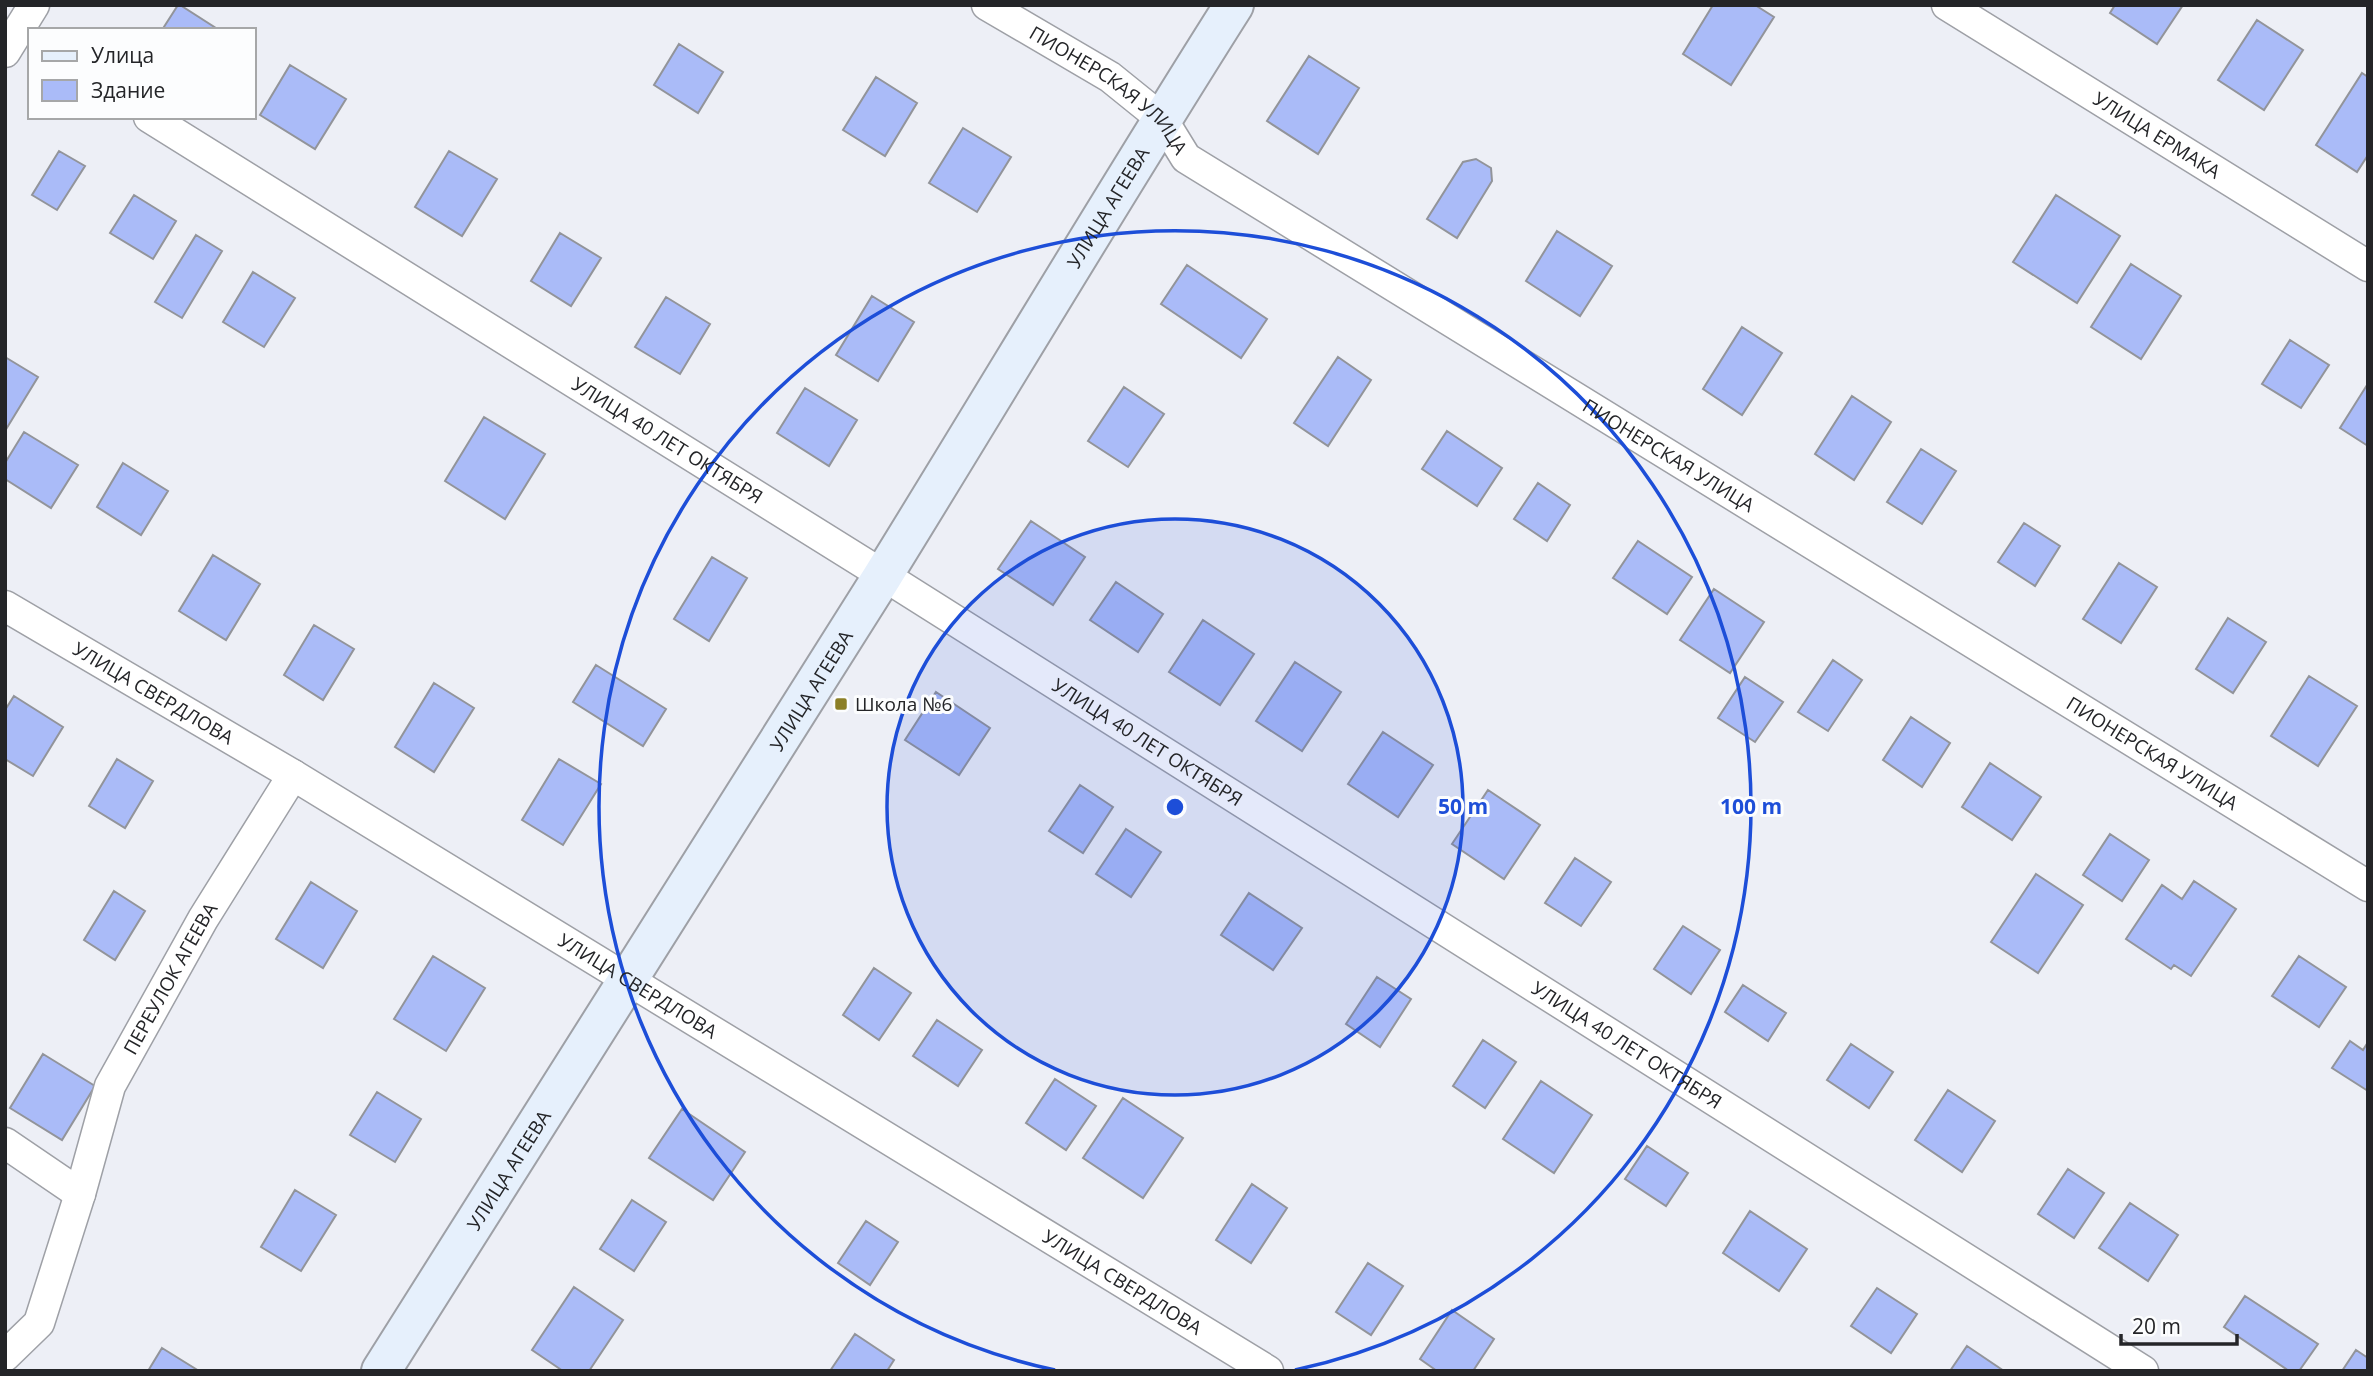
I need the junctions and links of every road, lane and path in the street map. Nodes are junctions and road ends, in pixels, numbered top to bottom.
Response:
1 (34, 5) edge
2 (987, 5) edge
3 (1234, 5) edge
4 (1947, 5) edge
5 (14, 39) edge
6 (152, 119) edge
7 (1162, 119) junction
8 (2368, 266) edge
9 (883, 575) junction
10 (5, 606) edge
11 (293, 775) junction
12 (2368, 886) edge
13 (629, 981) junction
14 (5, 1143) edge
15 (80, 1194) junction
16 (5, 1356) edge
17 (381, 1371) edge
18 (1268, 1371) edge
19 (2143, 1371) edge

1 - 5 street
2 - 7 street, ПИОНЕРСКАЯ УЛИЦА
3 - 7 street, УЛИЦА АГЕЕВА
4 - 8 street, УЛИЦА ЕРМАКА
6 - 9 street, УЛИЦА 40 ЛЕТ ОКТЯБРЯ
7 - 9 street, УЛИЦА АГЕЕВА
7 - 12 street, ПИОНЕРСКАЯ УЛИЦА
9 - 13 street, УЛИЦА АГЕЕВА
9 - 19 street, УЛИЦА 40 ЛЕТ ОКТЯБРЯ
10 - 11 street, УЛИЦА СВЕРДЛОВА
11 - 13 street, УЛИЦА СВЕРДЛОВА
11 - 15 street, ПЕРЕУЛОК АГЕЕВА
13 - 17 street, УЛИЦА АГЕЕВА
13 - 18 street, УЛИЦА СВЕРДЛОВА
14 - 15 street
15 - 16 street, ПЕРЕУЛОК АГЕЕВА

